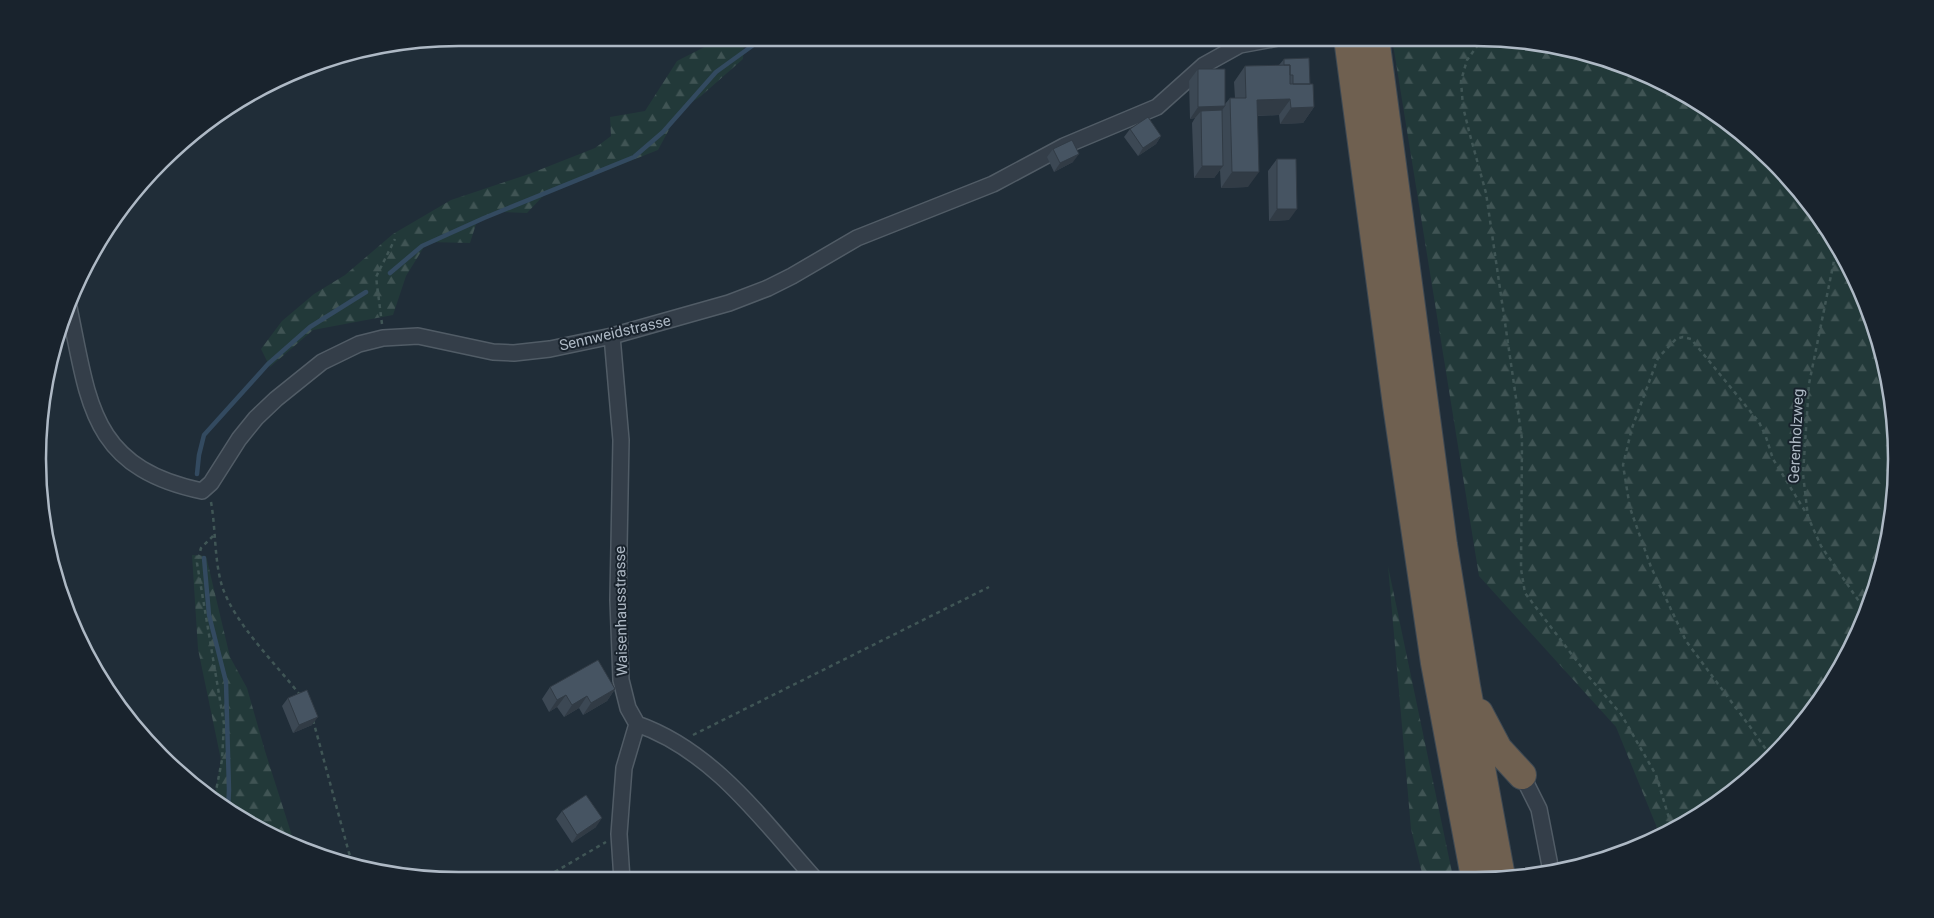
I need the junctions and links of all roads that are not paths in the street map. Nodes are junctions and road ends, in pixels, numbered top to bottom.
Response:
1 (1238, 46) edge
2 (1349, 46) edge
3 (1376, 46) edge
4 (71, 318) edge
5 (612, 336) junction
6 (1466, 686) junction
7 (637, 724) junction
8 (1522, 775) joint
9 (1550, 865) edge
10 (1500, 871) edge
11 (621, 872) edge
12 (809, 872) edge
13 (1474, 872) edge

1 - 5 street, Sennweidstrasse
2 - 13 highway
3 - 6 highway
4 - 5 street, Sennweidstrasse
5 - 7 street, Waisenhausstrasse
6 - 8 highway
6 - 10 highway
7 - 11 street
7 - 12 street
8 - 9 street

